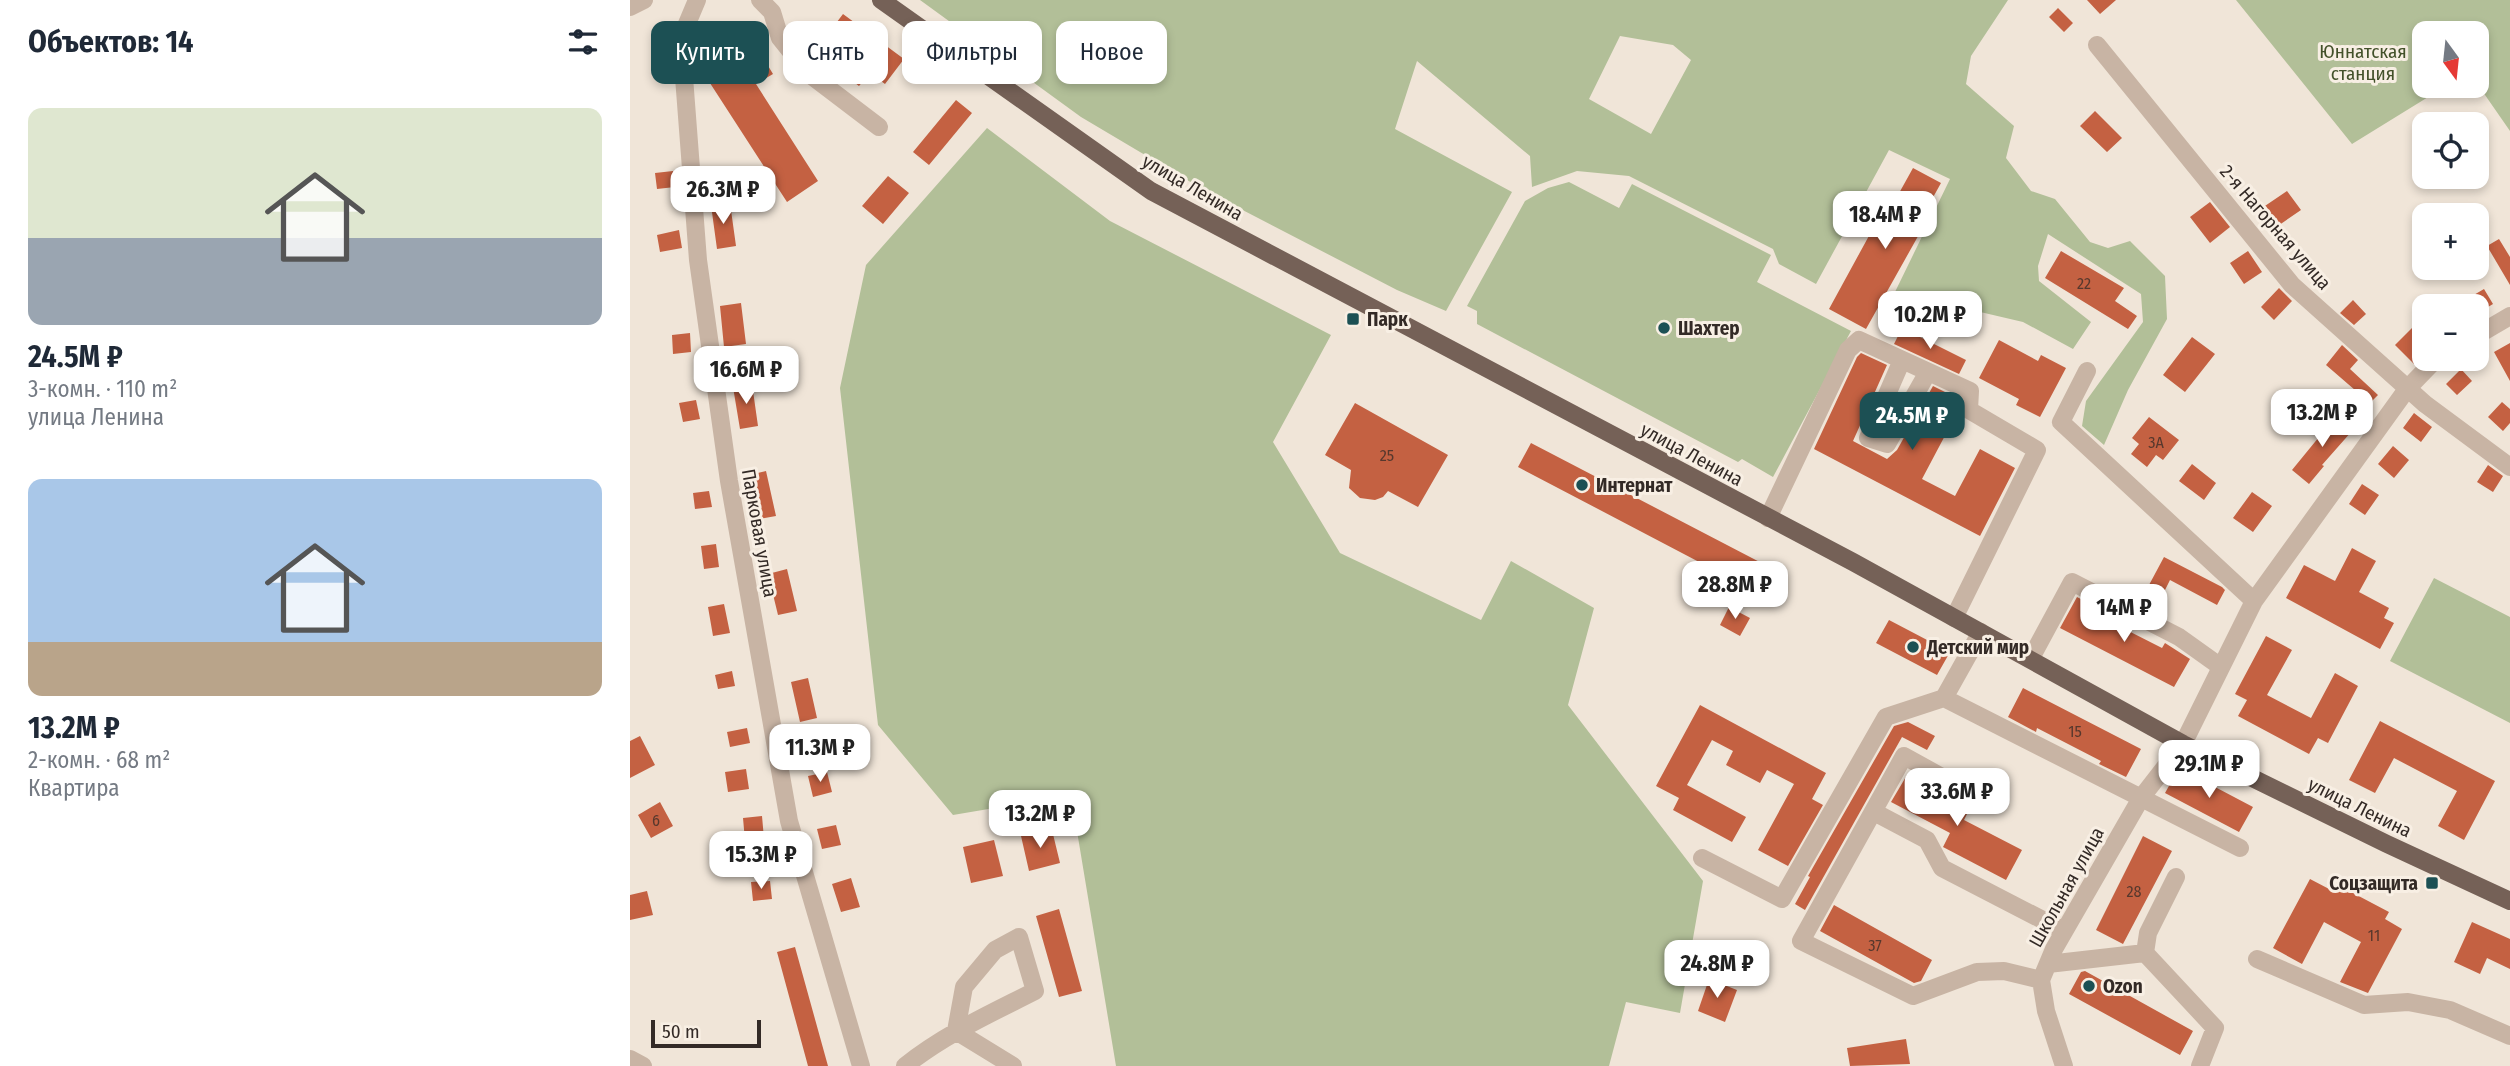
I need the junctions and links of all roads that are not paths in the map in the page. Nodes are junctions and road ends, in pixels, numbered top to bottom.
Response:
1 (644, 0) edge
2 (697, 0) edge
3 (760, 0) edge
4 (881, 0) edge
5 (630, 7) edge
6 (2097, 45) dead end
7 (879, 127) dead end
8 (2510, 316) edge
9 (2489, 328) edge
10 (1902, 360) junction
11 (2087, 371) dead end
12 (2424, 371) edge
13 (1928, 372) junction
14 (2407, 389) junction
15 (2510, 467) edge
16 (1768, 518) junction
17 (2254, 601) junction
18 (1954, 618) junction
19 (1981, 632) junction
20 (2031, 658) junction
21 (2221, 667) junction
22 (1944, 698) junction
23 (2183, 744) junction
24 (1949, 781) dead end
25 (2141, 798) junction
26 (1874, 812) junction
27 (2240, 848) dead end
28 (1702, 858) dead end
29 (2176, 877) dead end
30 (2510, 901) edge
31 (2064, 931) junction
32 (2145, 953) junction
33 (2257, 959) dead end
34 (2044, 972) junction
35 (956, 1031) junction
36 (2510, 1036) edge
37 (630, 1059) edge
38 (643, 1066) edge
39 (861, 1066) edge
40 (905, 1066) edge
41 (1013, 1066) edge
42 (2064, 1066) edge
43 (2200, 1066) edge

1 - 5 street
2 - 39 street, Парковая улица
3 - 7 street
4 - 16 main road, улица Ленина
6 - 14 street, 2-я Нагорная улица
8 - 9 street
10 - 13 street
10 - 13 street
10 - 16 street
11 - 17 street
12 - 14 street, Школьная улица
13 - 18 street
14 - 15 street, 2-я Нагорная улица
14 - 17 street, Школьная улица
16 - 18 main road, улица Ленина
17 - 21 street, Школьная улица
18 - 19 main road, улица Ленина
19 - 20 main road, улица Ленина
19 - 22 street
20 - 21 street
20 - 23 main road, улица Ленина
21 - 23 street, Школьная улица
22 - 25 street
22 - 28 street
23 - 25 street, Школьная улица
23 - 30 main road, улица Ленина
24 - 26 street
25 - 27 street
25 - 31 street, Школьная улица
26 - 31 street
26 - 34 street
29 - 32 street
31 - 34 street, Школьная улица
32 - 34 street
32 - 43 street
33 - 36 street
34 - 42 street
35 - 35 street
35 - 40 street
35 - 41 street
37 - 38 street

